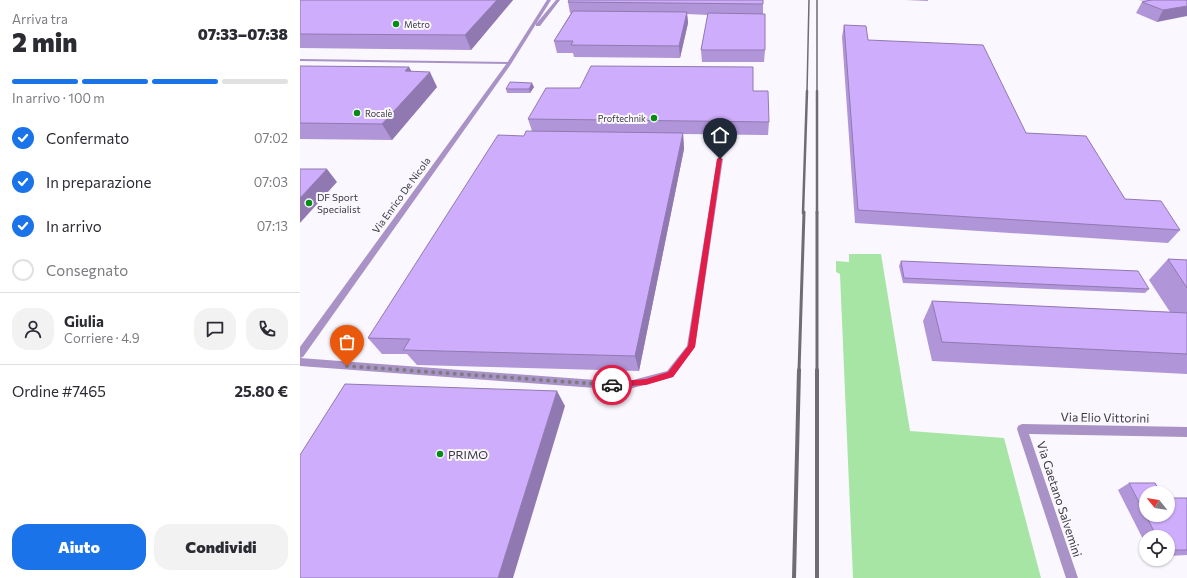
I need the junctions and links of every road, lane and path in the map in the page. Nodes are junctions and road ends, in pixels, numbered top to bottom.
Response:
1 (549, 0) edge
2 (558, 0) edge
3 (519, 48) junction
4 (300, 60) edge
5 (509, 63) junction
6 (720, 159) dead end
7 (300, 354) edge
8 (300, 362) edge
9 (1022, 429) joint
10 (1187, 432) edge
11 (1072, 578) edge

1 - 3 street, Via Enrico De Nicola
2 - 3 street, Via Enrico De Nicola
3 - 5 street, Via Enrico De Nicola
4 - 5 street
5 - 7 street, Via Enrico De Nicola
6 - 8 street
9 - 10 street, Via Elio Vittorini
9 - 11 street, Via Gaetano Salvemini

